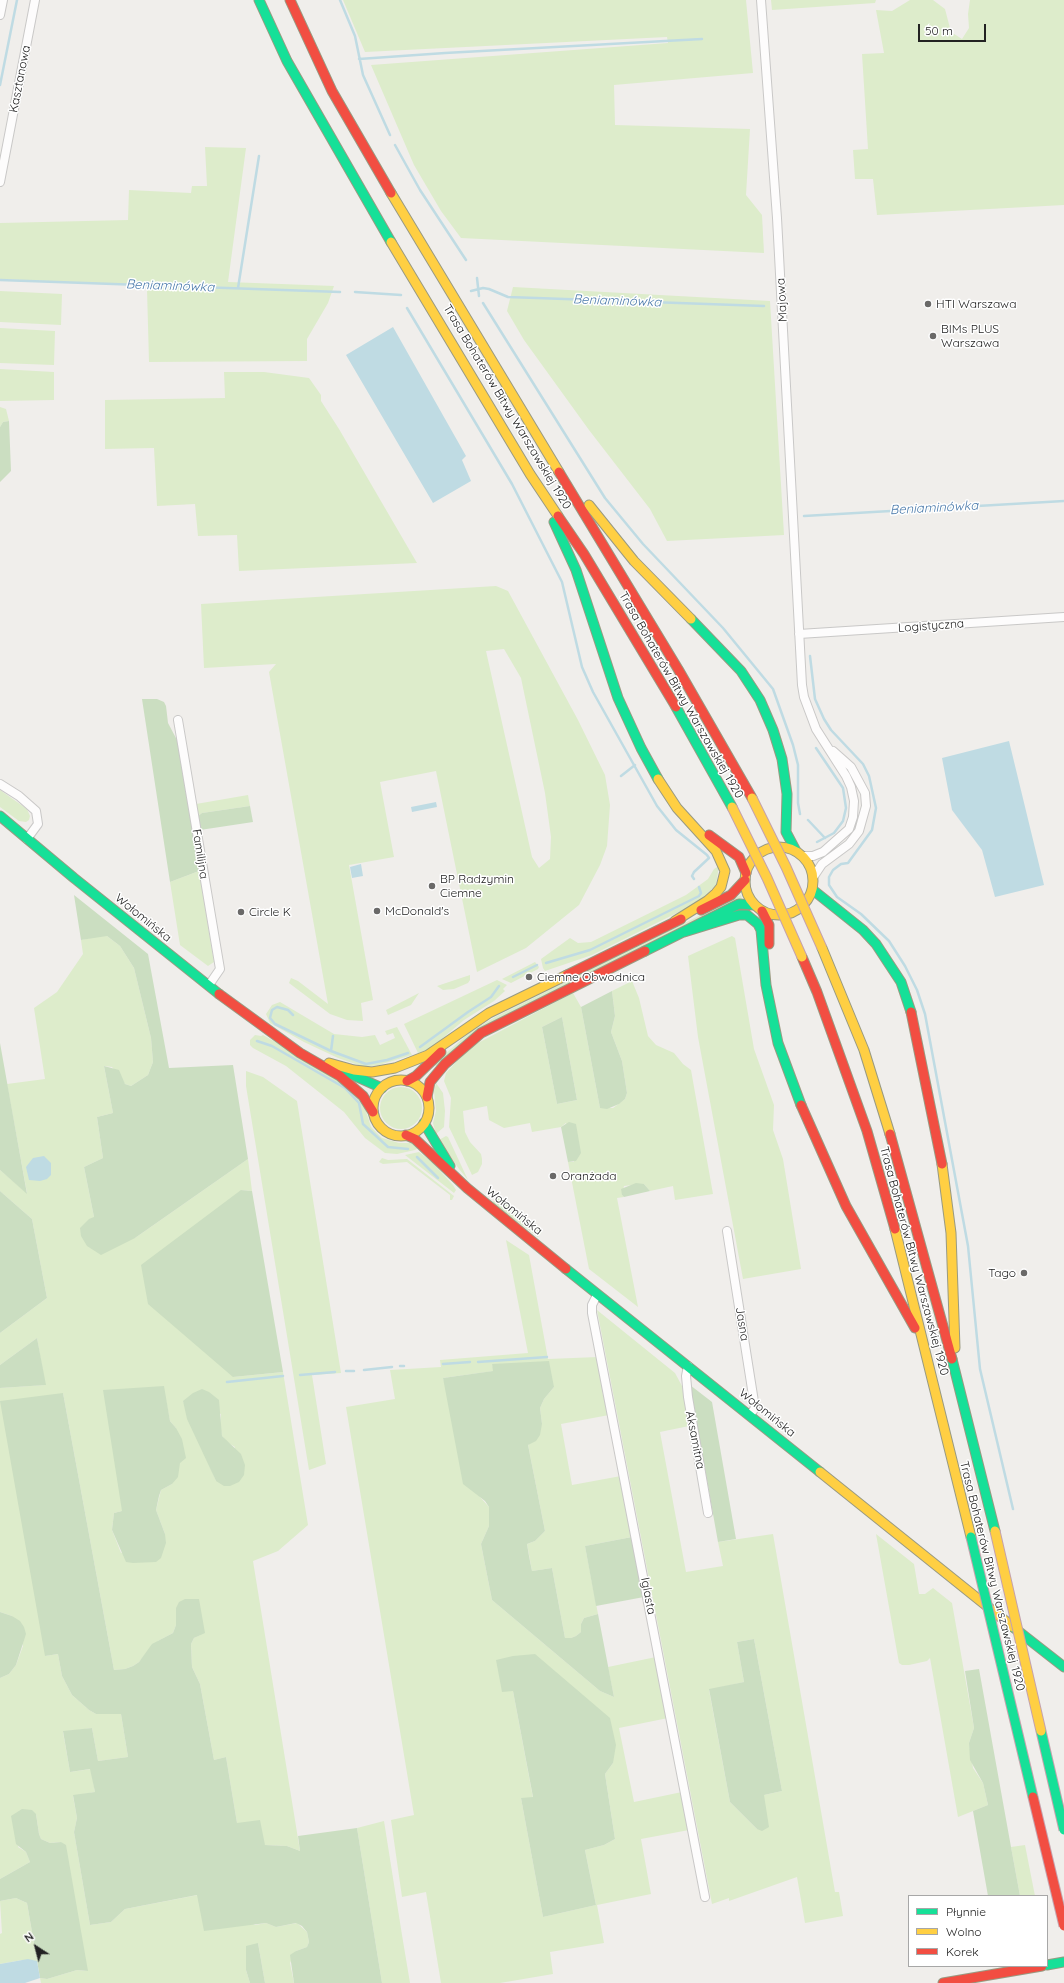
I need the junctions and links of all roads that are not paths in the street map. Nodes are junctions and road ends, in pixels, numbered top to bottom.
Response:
1 (3, 0) edge
2 (35, 0) edge
3 (259, 0) edge
4 (290, 0) edge
5 (762, 0) edge
6 (0, 15) edge
7 (0, 182) edge
8 (552, 458) junction
9 (530, 474) junction
10 (1064, 617) edge
11 (799, 634) junction
12 (178, 720) dead end
13 (828, 746) junction
14 (0, 784) edge
15 (0, 816) edge
16 (692, 824) junction
17 (27, 839) junction
18 (799, 853) junction
19 (814, 876) junction
20 (745, 877) junction
21 (813, 890) junction
22 (758, 908) junction
23 (675, 921) junction
24 (684, 932) junction
25 (765, 974) junction
26 (209, 985) junction
27 (274, 1035) junction
28 (455, 1037) junction
29 (329, 1063) junction
30 (407, 1081) junction
31 (382, 1088) junction
32 (427, 1097) junction
33 (373, 1112) junction
34 (424, 1123) junction
35 (406, 1136) junction
36 (456, 1177) junction
37 (727, 1231) dead end
38 (597, 1295) junction
39 (924, 1344) junction
40 (688, 1366) junction
41 (956, 1373) junction
42 (750, 1415) junction
43 (708, 1513) dead end
44 (1064, 1667) edge
45 (1064, 1830) edge
46 (705, 1898) dead end
47 (1064, 1926) edge
48 (1064, 1962) edge
49 (1048, 1965) edge
50 (1036, 1967) edge
51 (943, 1983) edge

1 - 6 street
2 - 7 street, Kasztanowa
3 - 9 main road, Trasa Bohaterów Bitwy Warszawskiej 1920
4 - 8 main road, Trasa Bohaterów Bitwy Warszawskiej 1920
5 - 11 street, Majowa
8 - 18 main road
8 - 41 main road, Trasa Bohaterów Bitwy Warszawskiej 1920, bridge
9 - 16 main road
9 - 39 main road, Trasa Bohaterów Bitwy Warszawskiej 1920, bridge
10 - 11 street, Logistyczna
11 - 13 street, Majowa
12 - 26 street, Familijna
13 - 18 street
13 - 19 street
14 - 17 street
15 - 17 main road, Wołomińska
16 - 20 main road
16 - 23 main road
17 - 26 main road, Wołomińska
18 - 19 main road
18 - 20 main road
19 - 21 main road
20 - 22 main road
20 - 23 main road
21 - 22 main road
21 - 41 main road
22 - 24 main road
22 - 25 main road
23 - 28 main road
24 - 25 main road
24 - 32 main road
25 - 39 main road
26 - 27 main road, Wołomińska
27 - 29 main road, Wołomińska
27 - 33 main road, Wołomińska
28 - 29 main road
28 - 30 main road
29 - 31 main road, Wołomińska
30 - 31 main road
30 - 32 main road
31 - 33 main road
32 - 34 main road
33 - 35 main road
34 - 35 main road
34 - 36 main road, Wołomińska
35 - 36 main road, Wołomińska
36 - 38 main road, Wołomińska
37 - 42 street, Jasna
38 - 40 main road, Wołomińska
38 - 46 street, Iglasta
39 - 47 main road, Trasa Bohaterów Bitwy Warszawskiej 1920, bridge
40 - 42 main road, Wołomińska
40 - 43 street, Aksamitna
41 - 45 main road, Trasa Bohaterów Bitwy Warszawskiej 1920, bridge
42 - 44 main road, Wołomińska
48 - 49 main road
50 - 51 main road

